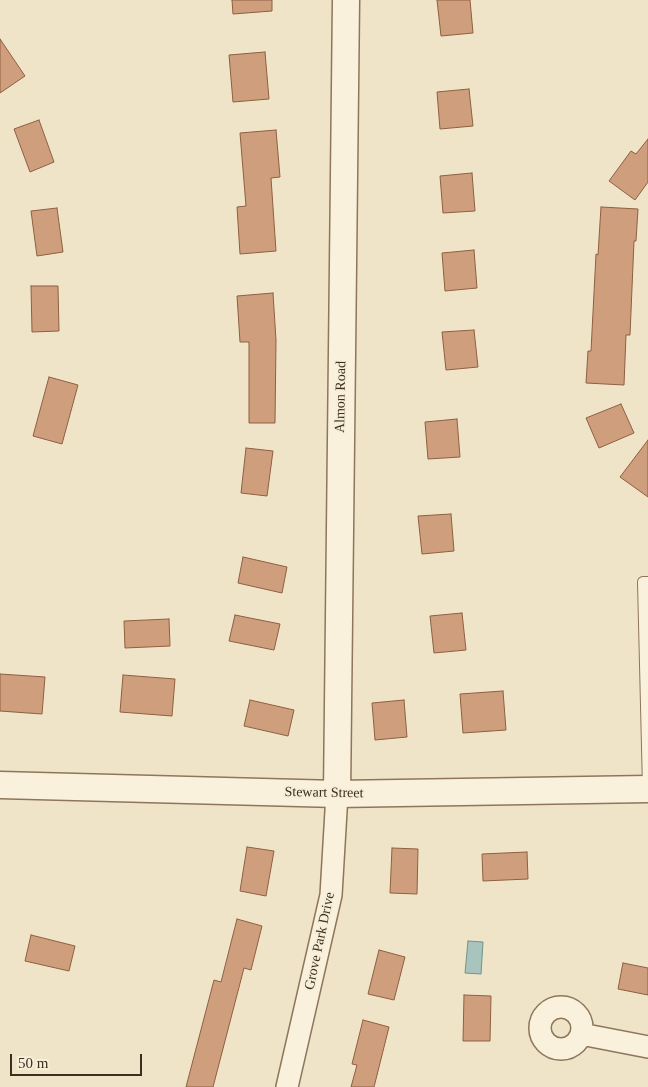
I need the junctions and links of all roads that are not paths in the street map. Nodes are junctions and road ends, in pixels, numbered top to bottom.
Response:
1 (346, 0) edge
2 (648, 582) edge
3 (0, 785) edge
4 (648, 789) edge
5 (337, 794) junction
6 (581, 1034) dead end
7 (648, 1047) edge
8 (287, 1087) edge

1 - 5 street, Almon Road
2 - 4 lane
3 - 5 street, Stewart Street
4 - 5 street, Stewart Street
5 - 8 street, Grove Park Drive
6 - 7 street

